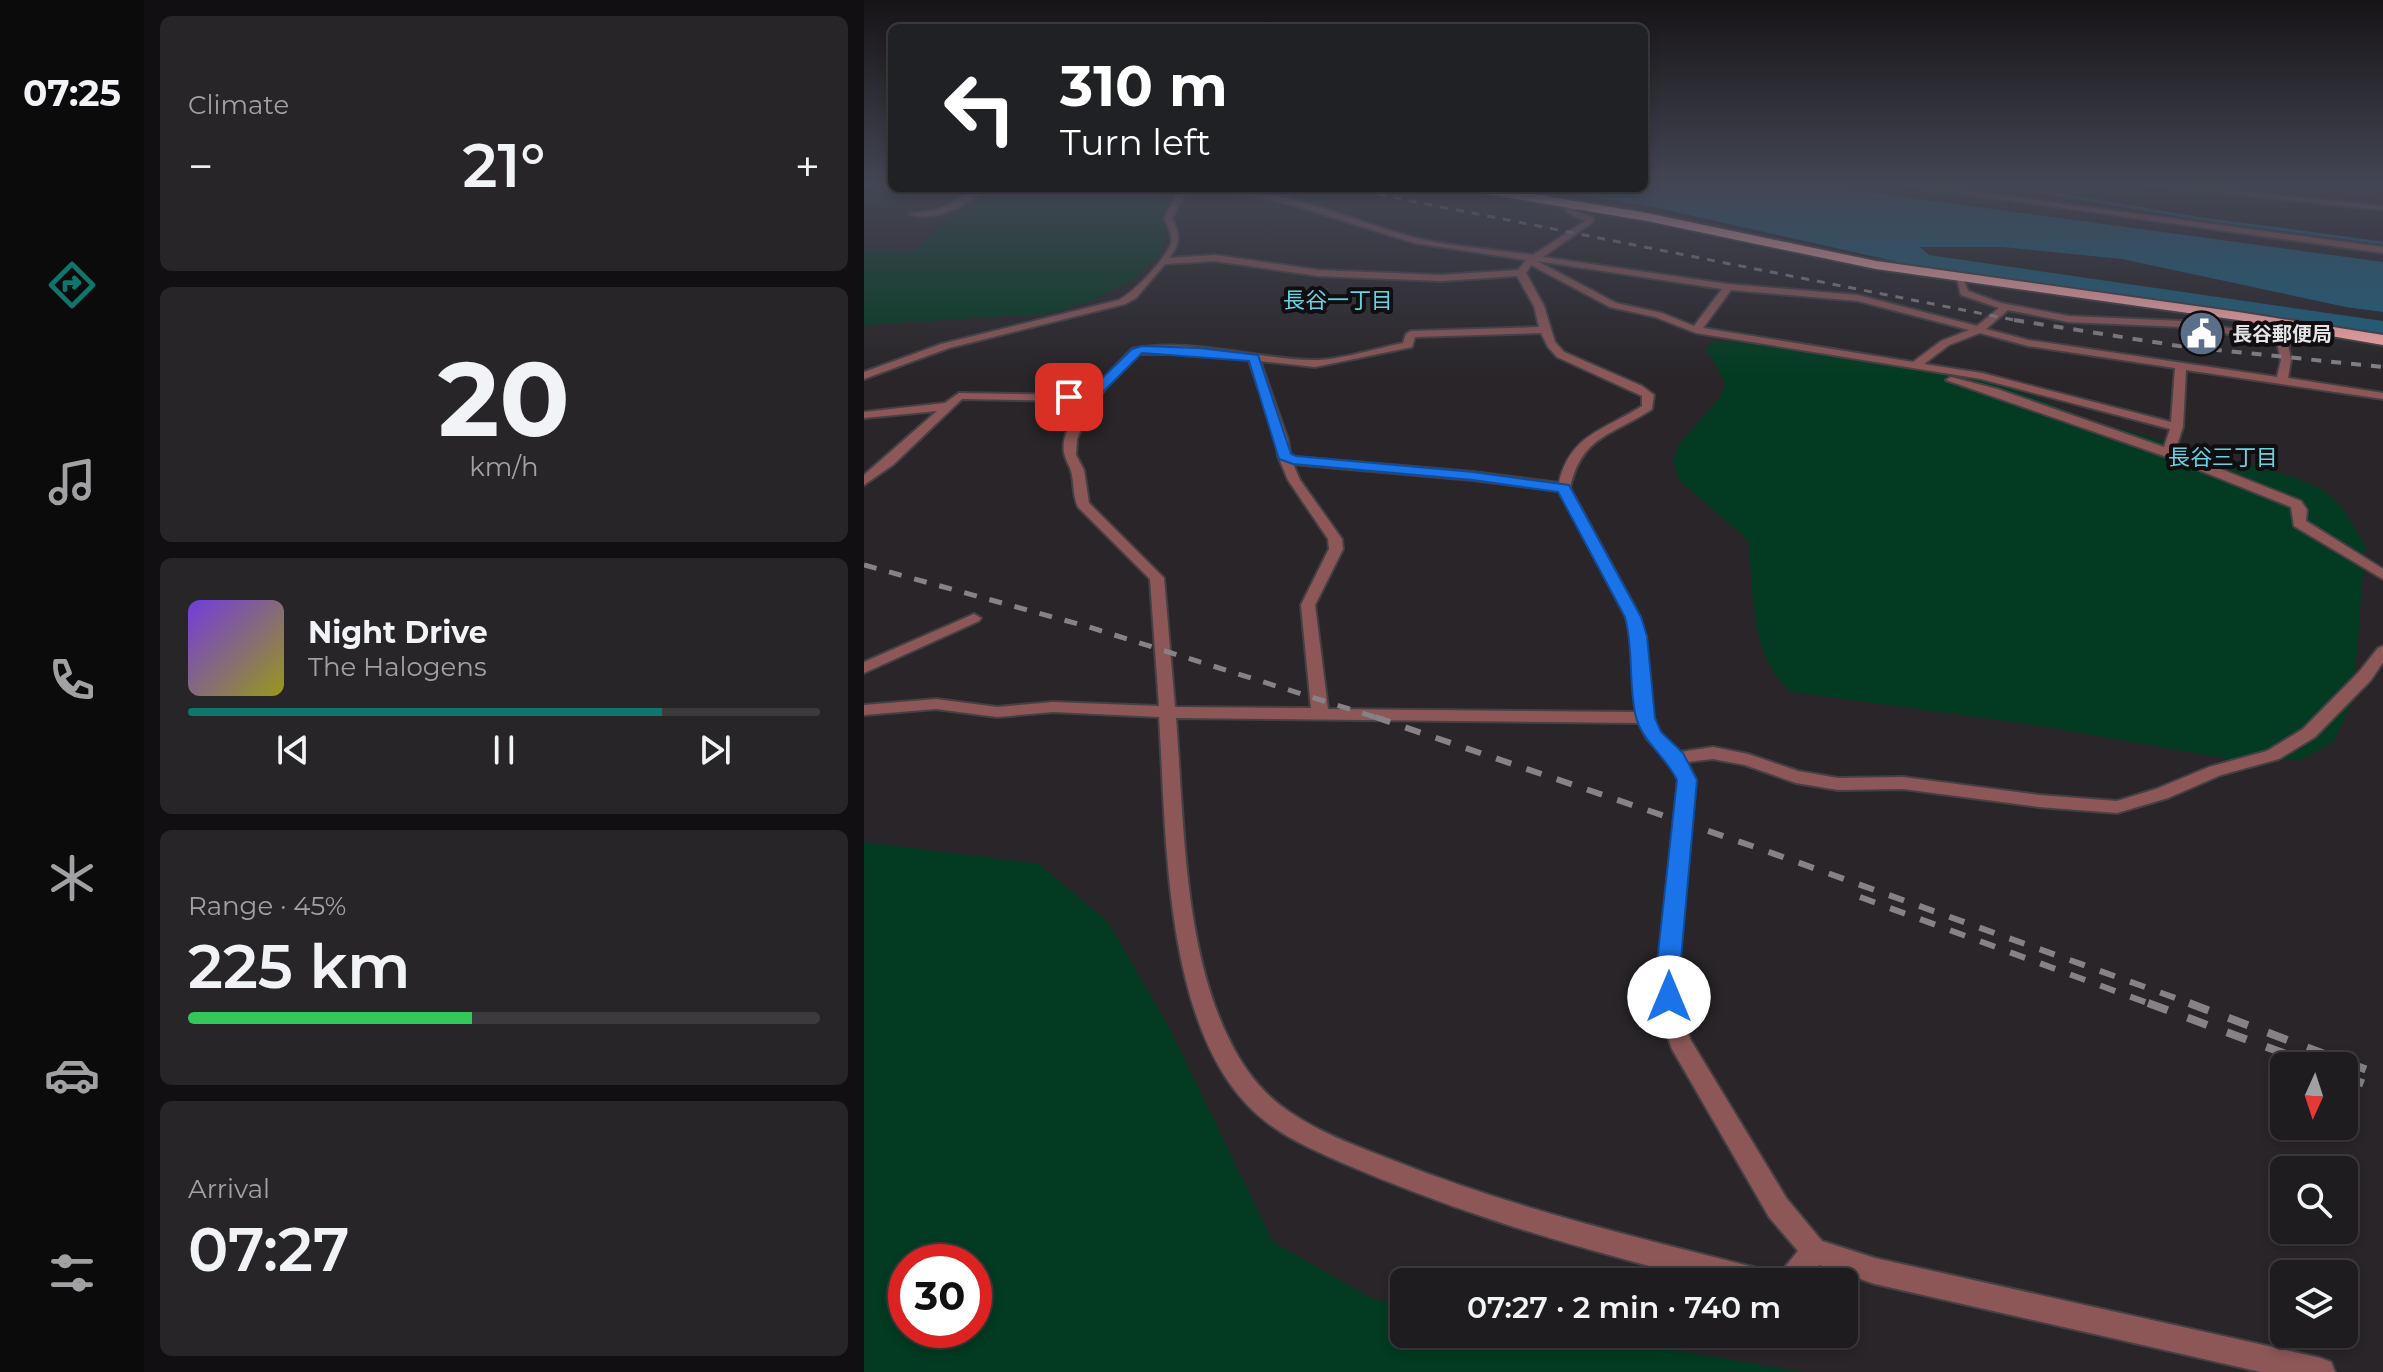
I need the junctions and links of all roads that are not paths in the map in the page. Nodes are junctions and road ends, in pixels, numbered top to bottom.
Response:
1 (1172, 249) edge
2 (1471, 249) edge
3 (1548, 249) edge
4 (1799, 249) edge
5 (1534, 259) junction
6 (1164, 261) junction
7 (1521, 273) junction
8 (1959, 277) junction
9 (1728, 287) junction
10 (1986, 301) junction
11 (2004, 309) junction
12 (2036, 313) junction
13 (1544, 330) junction
14 (1696, 330) junction
15 (2331, 330) junction
16 (1977, 331) junction
17 (2316, 336) junction
18 (2383, 340) edge
19 (1254, 358) junction
20 (1917, 364) junction
21 (2181, 366) junction
22 (864, 376) edge
23 (2282, 380) junction
24 (2383, 396) edge
25 (1089, 398) junction
26 (948, 406) junction
27 (864, 415) edge
28 (2177, 427) junction
29 (2168, 453) junction
30 (1284, 456) junction
31 (864, 481) edge
32 (1564, 488) junction
33 (2383, 575) edge
34 (974, 618) dead end
35 (2383, 651) edge
36 (864, 668) edge
37 (864, 710) edge
38 (1168, 712) junction
39 (1320, 714) junction
40 (1645, 718) junction
41 (1676, 758) junction
42 (1814, 1251) junction
43 (1706, 1268) edge
44 (1800, 1268) edge
45 (2321, 1372) edge

1 - 6 street
2 - 5 street
3 - 5 street
4 - 8 highway
5 - 7 street
5 - 9 street
5 - 14 street
6 - 7 street
6 - 22 street
7 - 13 street
8 - 10 street
8 - 15 highway
9 - 14 street
9 - 16 street
10 - 11 street
10 - 12 street
11 - 12 street
11 - 16 street
12 - 17 street
13 - 19 street
13 - 32 street
14 - 20 street
15 - 17 street
15 - 18 highway
16 - 20 street
16 - 21 street
17 - 23 street
19 - 25 street
19 - 30 street
20 - 28 street
20 - 29 street
21 - 23 street
21 - 28 street
23 - 24 street
25 - 26 street
25 - 38 street
26 - 27 street
26 - 31 street
28 - 29 street
29 - 33 street
30 - 32 street
30 - 39 street
32 - 40 street
34 - 36 street
35 - 41 street
37 - 38 street
38 - 39 street
38 - 43 street
39 - 40 street
40 - 41 street
41 - 42 street
42 - 44 street
42 - 45 street

